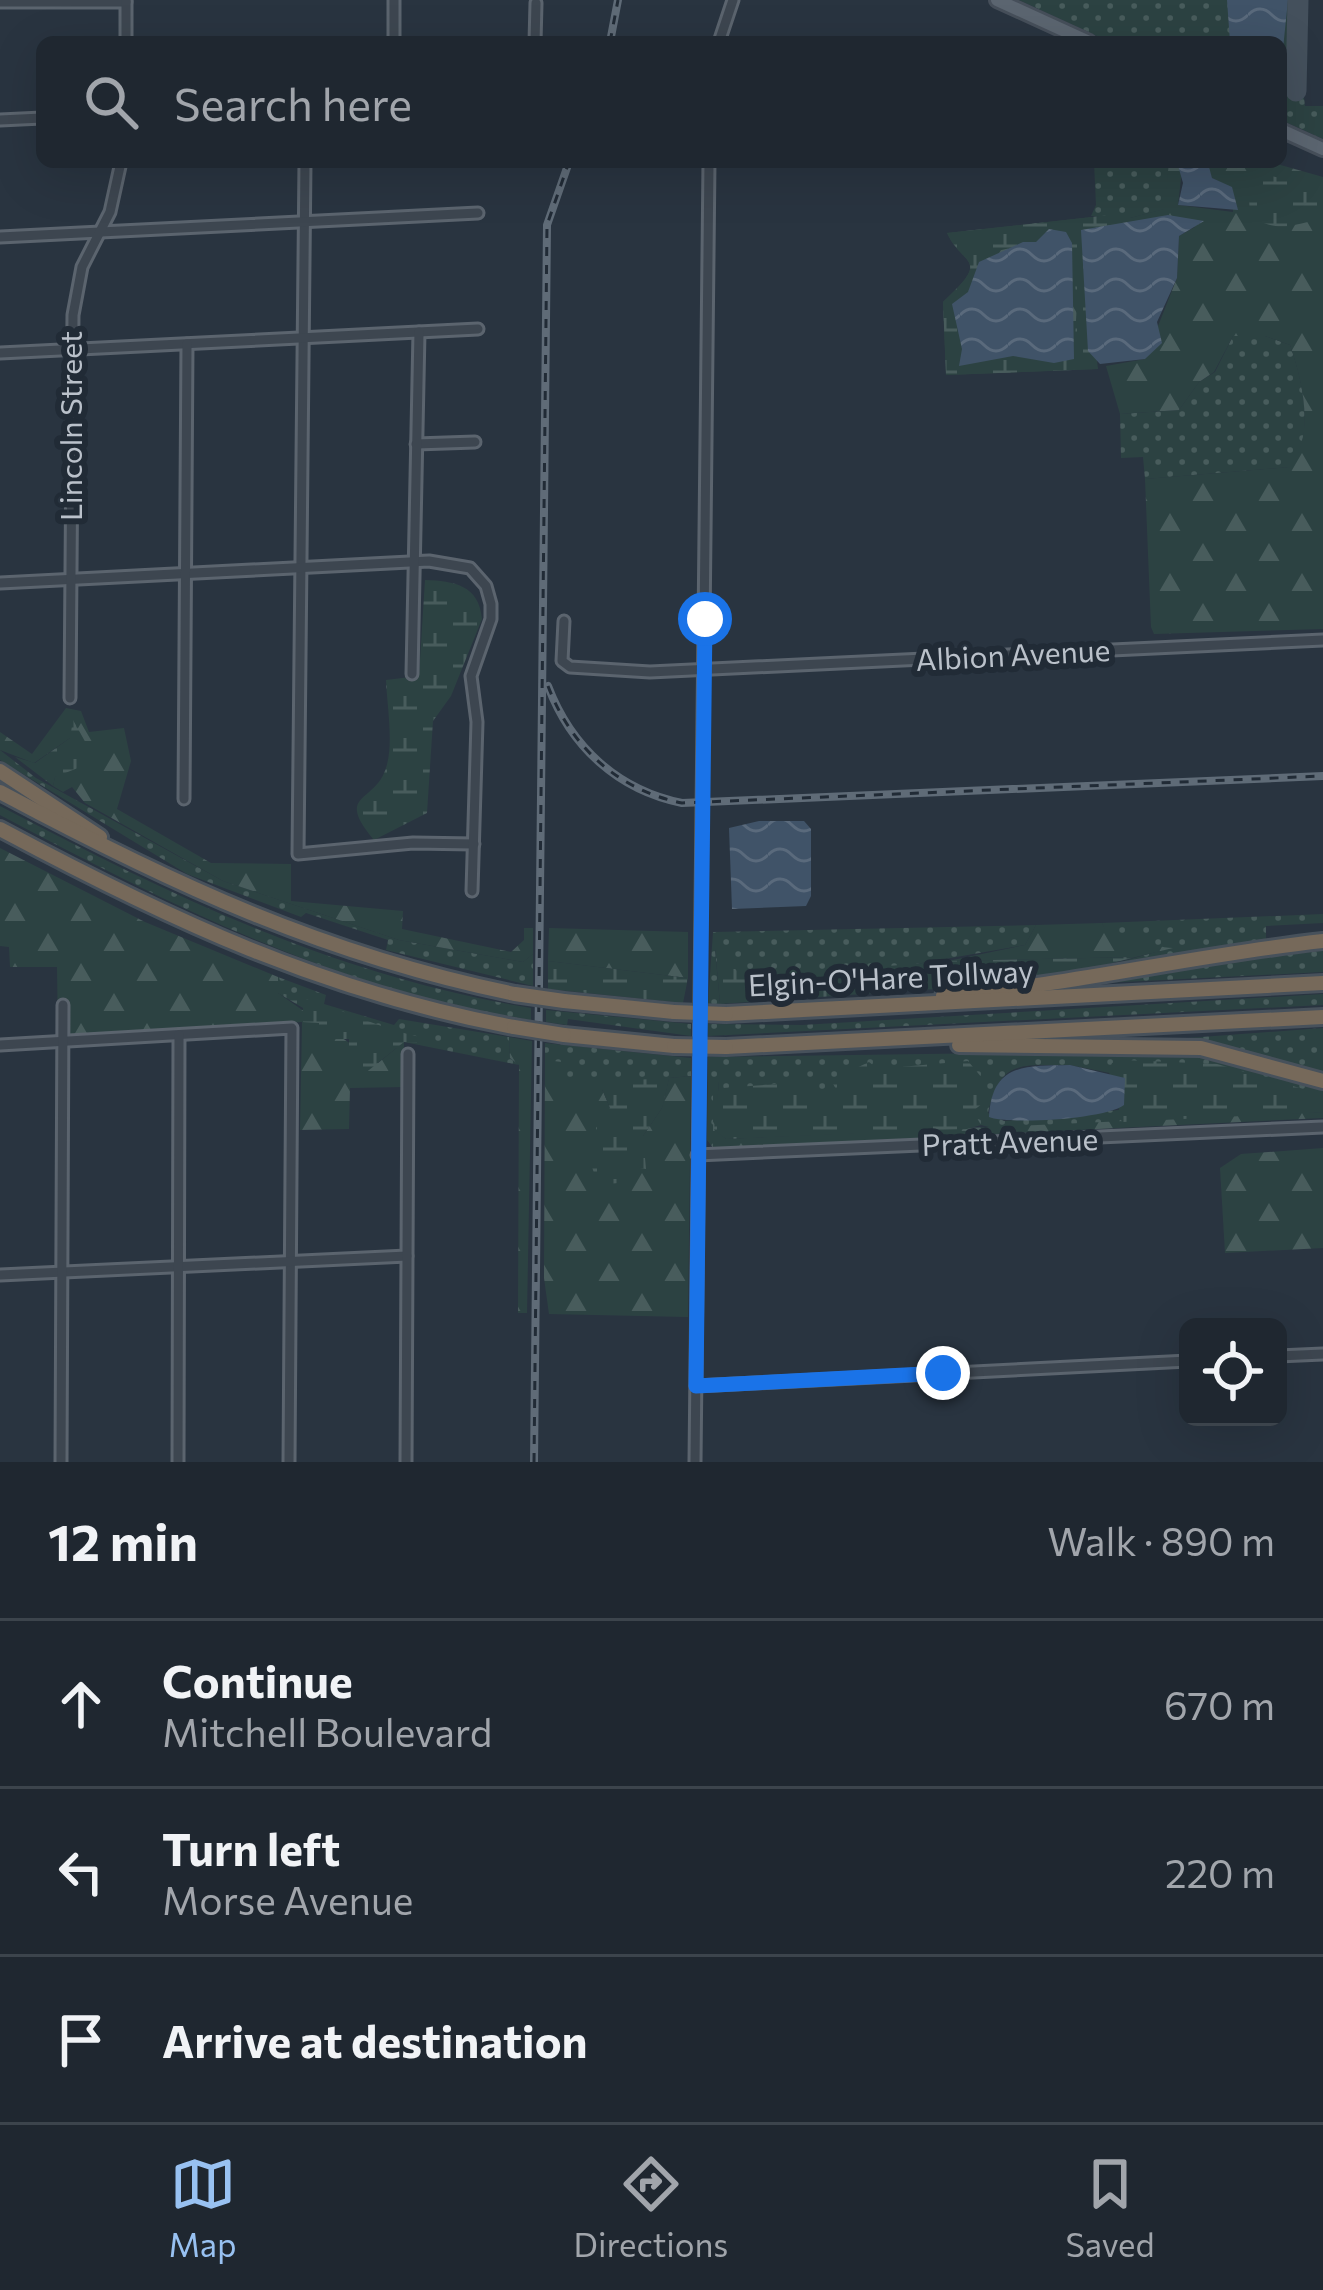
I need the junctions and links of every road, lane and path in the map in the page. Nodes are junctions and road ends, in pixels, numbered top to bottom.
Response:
1 (394, 0) edge
2 (733, 0) edge
3 (997, 0) edge
4 (126, 1) edge
5 (0, 2) edge
6 (536, 3) dead end
7 (126, 36) edge
8 (394, 36) edge
9 (535, 36) edge
10 (721, 36) edge
11 (1076, 36) edge
12 (36, 118) edge
13 (0, 120) edge
14 (1287, 133) edge
15 (1323, 149) edge
16 (121, 168) edge
17 (304, 168) edge
18 (710, 168) edge
19 (478, 213) dead end
20 (305, 222) junction
21 (98, 232) junction
22 (0, 237) edge
23 (478, 329) dead end
24 (418, 332) junction
25 (303, 338) junction
26 (187, 344) junction
27 (71, 350) junction
28 (0, 353) edge
29 (475, 442) dead end
30 (416, 444) junction
31 (414, 562) junction
32 (300, 566) junction
33 (185, 574) junction
34 (71, 579) junction
35 (0, 583) edge
36 (564, 621) dead end
37 (1323, 640) edge
38 (704, 672) junction
39 (412, 674) dead end
40 (70, 698) dead end
41 (0, 771) edge
42 (0, 791) edge
43 (184, 799) dead end
44 (0, 830) edge
45 (0, 840) edge
46 (474, 844) junction
47 (46, 854) junction
48 (138, 865) junction
49 (472, 891) dead end
50 (1323, 941) edge
51 (1323, 983) edge
52 (63, 1004) dead end
53 (842, 1011) junction
54 (1323, 1017) edge
55 (179, 1035) junction
56 (62, 1040) junction
57 (876, 1042) junction
58 (0, 1045) edge
59 (408, 1054) dead end
60 (1323, 1081) edge
61 (1323, 1127) edge
62 (697, 1155) junction
63 (407, 1256) junction
64 (292, 1263) junction
65 (178, 1267) junction
66 (62, 1272) junction
67 (0, 1275) edge
68 (1323, 1354) edge
69 (1287, 1356) edge
70 (1179, 1361) edge
71 (696, 1386) junction
72 (61, 1462) edge
73 (178, 1462) edge
74 (289, 1462) edge
75 (406, 1462) edge
76 (695, 1462) edge

1 - 8 street
2 - 10 street
3 - 11 main road
4 - 5 street
4 - 7 street
6 - 9 street
12 - 13 street
14 - 15 main road
16 - 21 street, Lincoln Street
17 - 20 street
18 - 38 street
19 - 20 street
20 - 21 street
20 - 25 street
21 - 22 street
21 - 27 street, Lincoln Street
23 - 24 street
24 - 25 street
24 - 30 street
25 - 26 street
25 - 32 street
26 - 27 street
26 - 33 street
27 - 28 street
27 - 34 street, Lincoln Street
29 - 30 street
30 - 31 street
31 - 32 street
31 - 39 street
31 - 46 street
32 - 33 street
32 - 46 street
33 - 34 street
33 - 43 street
34 - 35 street
34 - 40 street, Lincoln Street
36 - 38 street, Albion Avenue
37 - 38 street, Albion Avenue
38 - 62 street
41 - 48 highway
42 - 48 highway, Elgin-O'Hare Tollway
44 - 47 highway, Elgin-O'Hare Tollway
45 - 47 highway
46 - 49 street
47 - 57 highway, Elgin-O'Hare Tollway, bridge
48 - 53 highway, Elgin-O'Hare Tollway, bridge
50 - 53 highway
51 - 53 highway, Elgin-O'Hare Tollway
52 - 56 street
54 - 57 highway, Elgin-O'Hare Tollway
55 - 56 street
55 - 64 street
55 - 65 street
56 - 58 street
56 - 66 street
57 - 60 highway
59 - 63 street
61 - 62 street, Pratt Avenue
62 - 71 street
63 - 64 street
63 - 75 street
64 - 65 street
64 - 74 street
65 - 66 street
65 - 73 street
66 - 67 street
66 - 72 street
68 - 69 street
70 - 71 street
71 - 76 street

